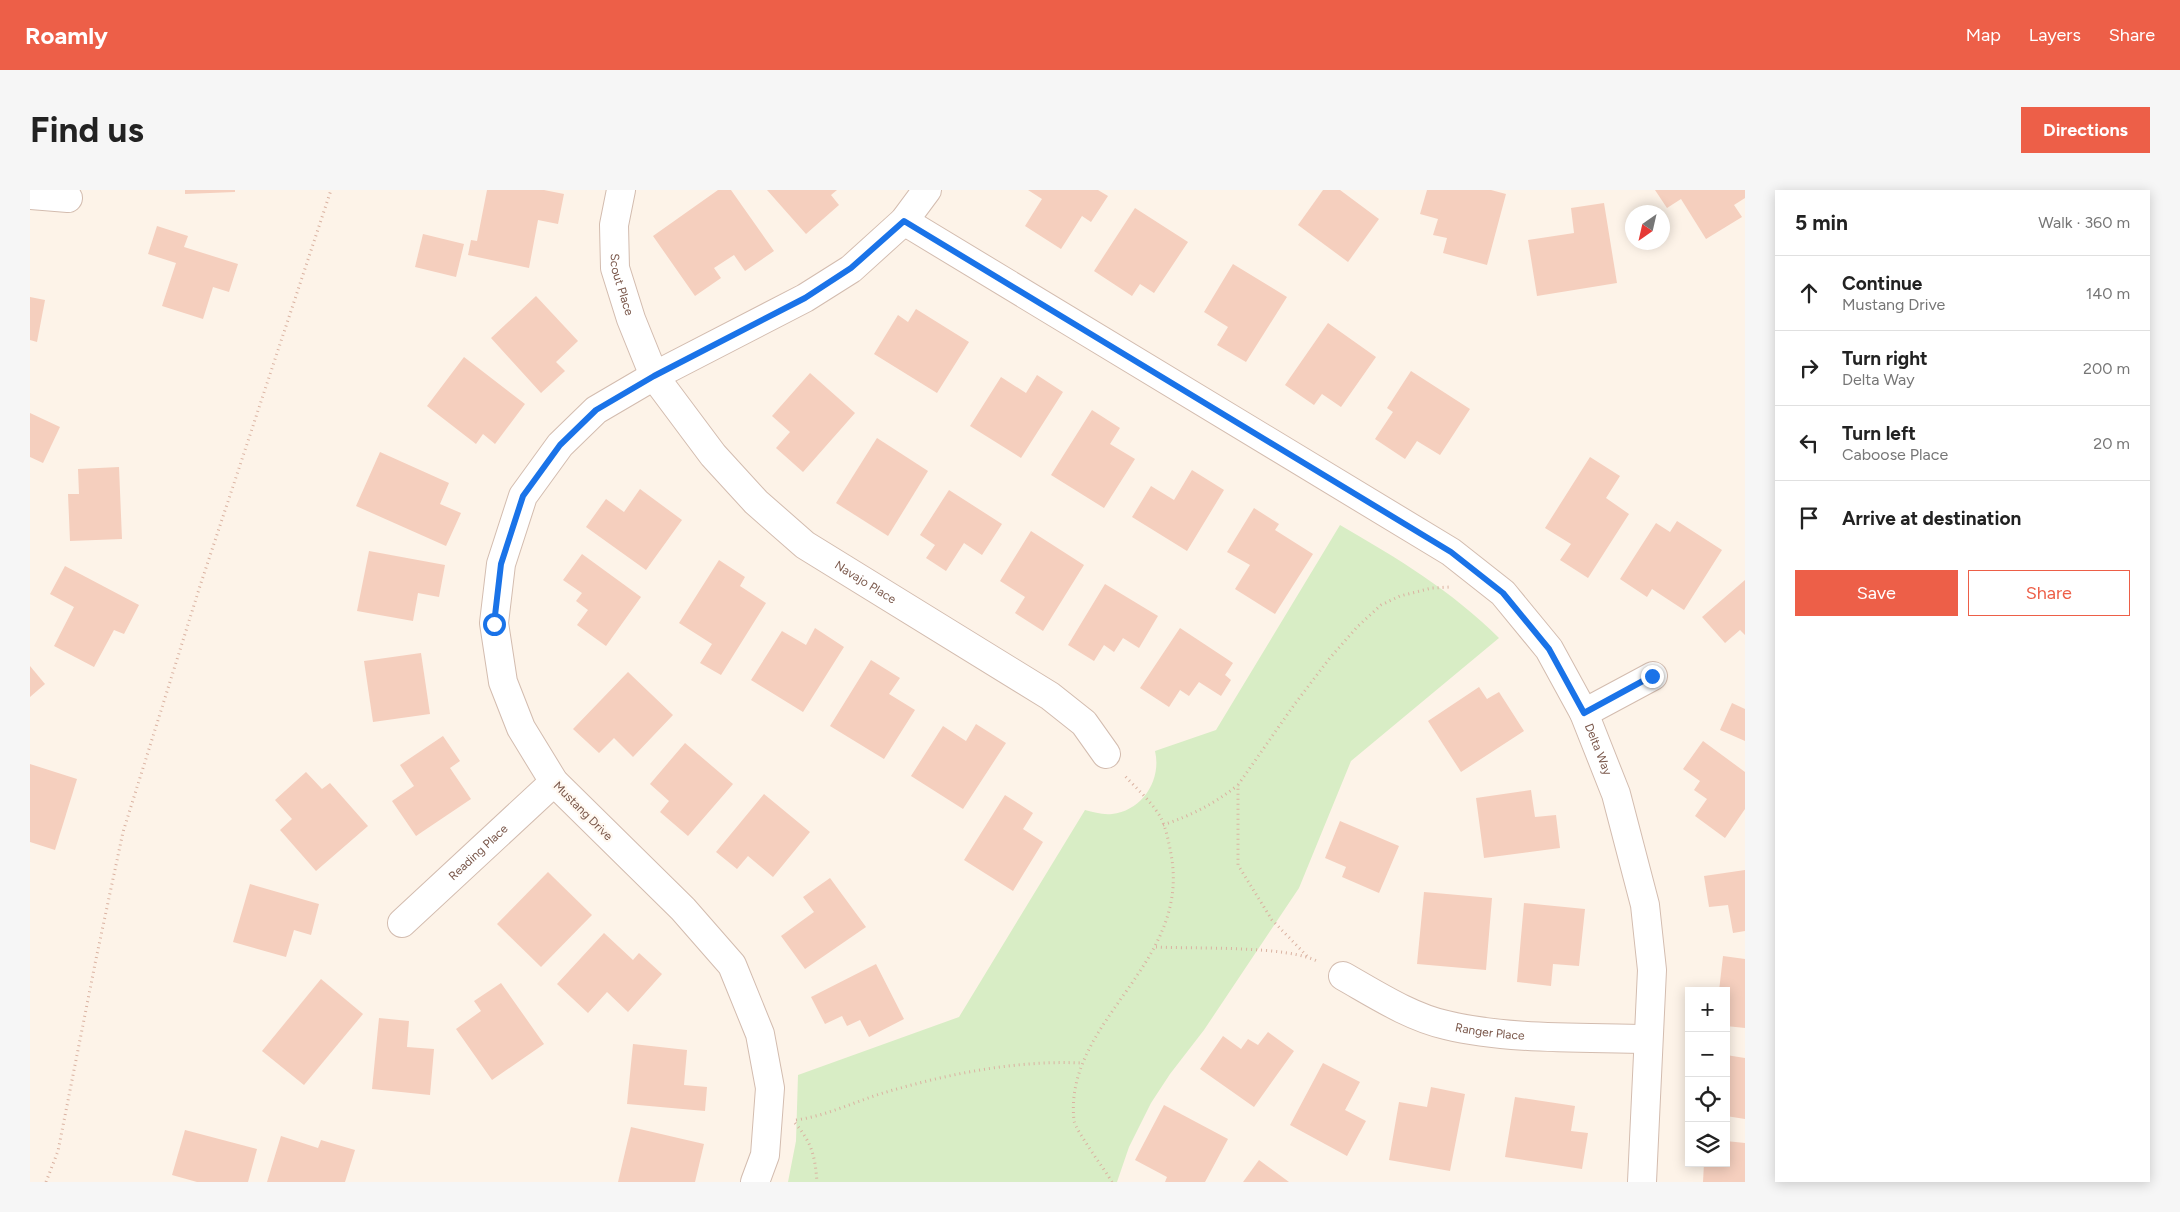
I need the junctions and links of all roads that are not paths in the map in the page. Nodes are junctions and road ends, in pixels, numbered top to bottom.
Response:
1 (621, 190) edge
2 (927, 190) edge
3 (30, 195) edge
4 (68, 198) dead end
5 (904, 221) junction
6 (654, 376) junction
7 (1652, 676) dead end
8 (1584, 713) junction
9 (1106, 754) road end
10 (554, 782) junction
11 (402, 923) dead end
12 (1343, 976) road end
13 (1648, 1039) junction
14 (755, 1182) edge
15 (1642, 1182) edge

1 - 6 street, Scout Place
2 - 5 street, Mustang Drive
3 - 4 street
5 - 6 street, Mustang Drive
5 - 8 street, Delta Way
6 - 9 street, Navajo Place
6 - 10 street, Mustang Drive
7 - 8 street
8 - 13 street, Delta Way
10 - 11 street, Reading Place
10 - 14 street, Mustang Drive
12 - 13 street, Ranger Place
13 - 15 street, Delta Way

